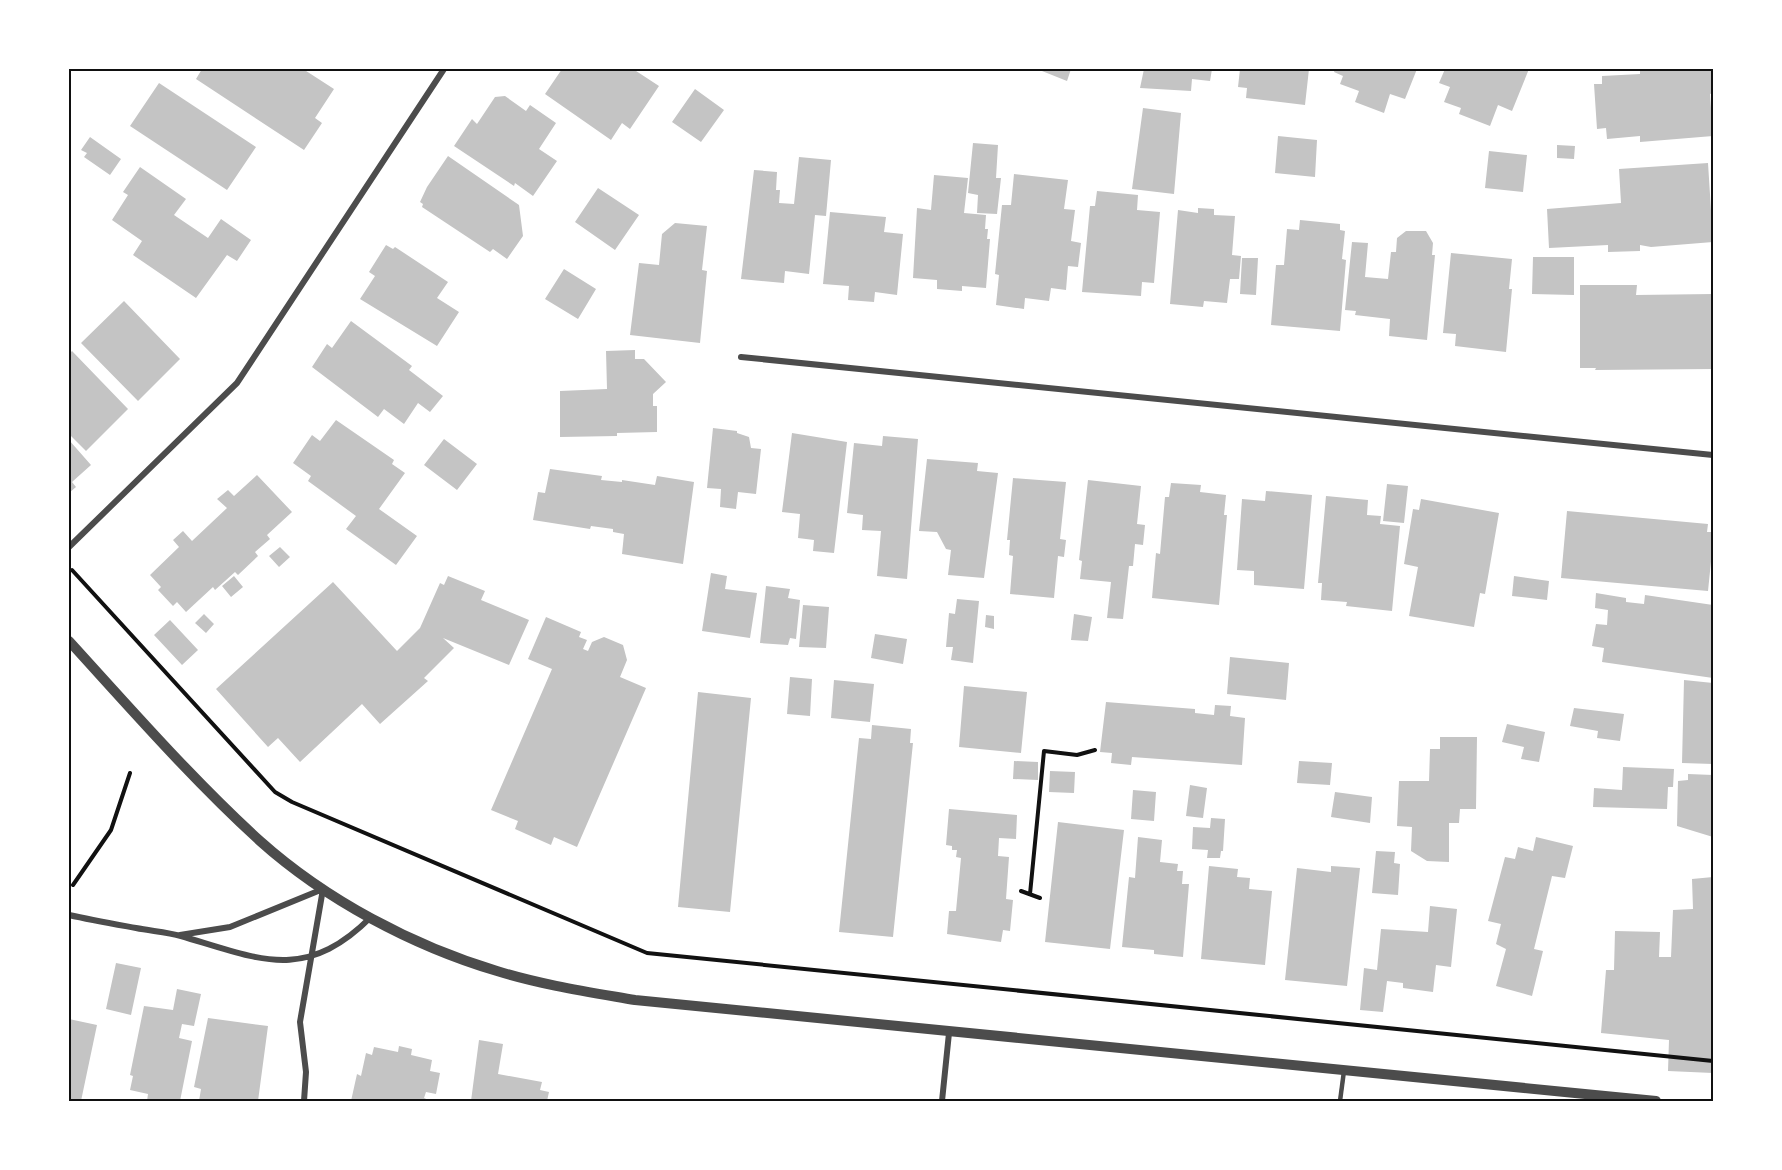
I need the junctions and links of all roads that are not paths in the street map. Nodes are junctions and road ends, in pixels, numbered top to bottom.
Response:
1 (444, 69) edge
2 (741, 357) dead end
3 (1713, 455) edge
4 (69, 548) edge
5 (69, 641) edge
6 (323, 889) junction
7 (69, 915) edge
8 (370, 917) junction
9 (179, 935) junction
10 (309, 958) junction
11 (949, 1033) junction
12 (1344, 1071) junction
13 (304, 1101) edge
14 (942, 1101) edge
15 (1340, 1101) edge
16 (1656, 1101) edge

1 - 4 street
2 - 3 street
5 - 6 street
6 - 8 street
6 - 9 street
6 - 10 street
7 - 9 street
8 - 10 street
8 - 11 street
9 - 10 street
10 - 13 street
11 - 12 street
11 - 14 street
12 - 15 lane
12 - 16 street

